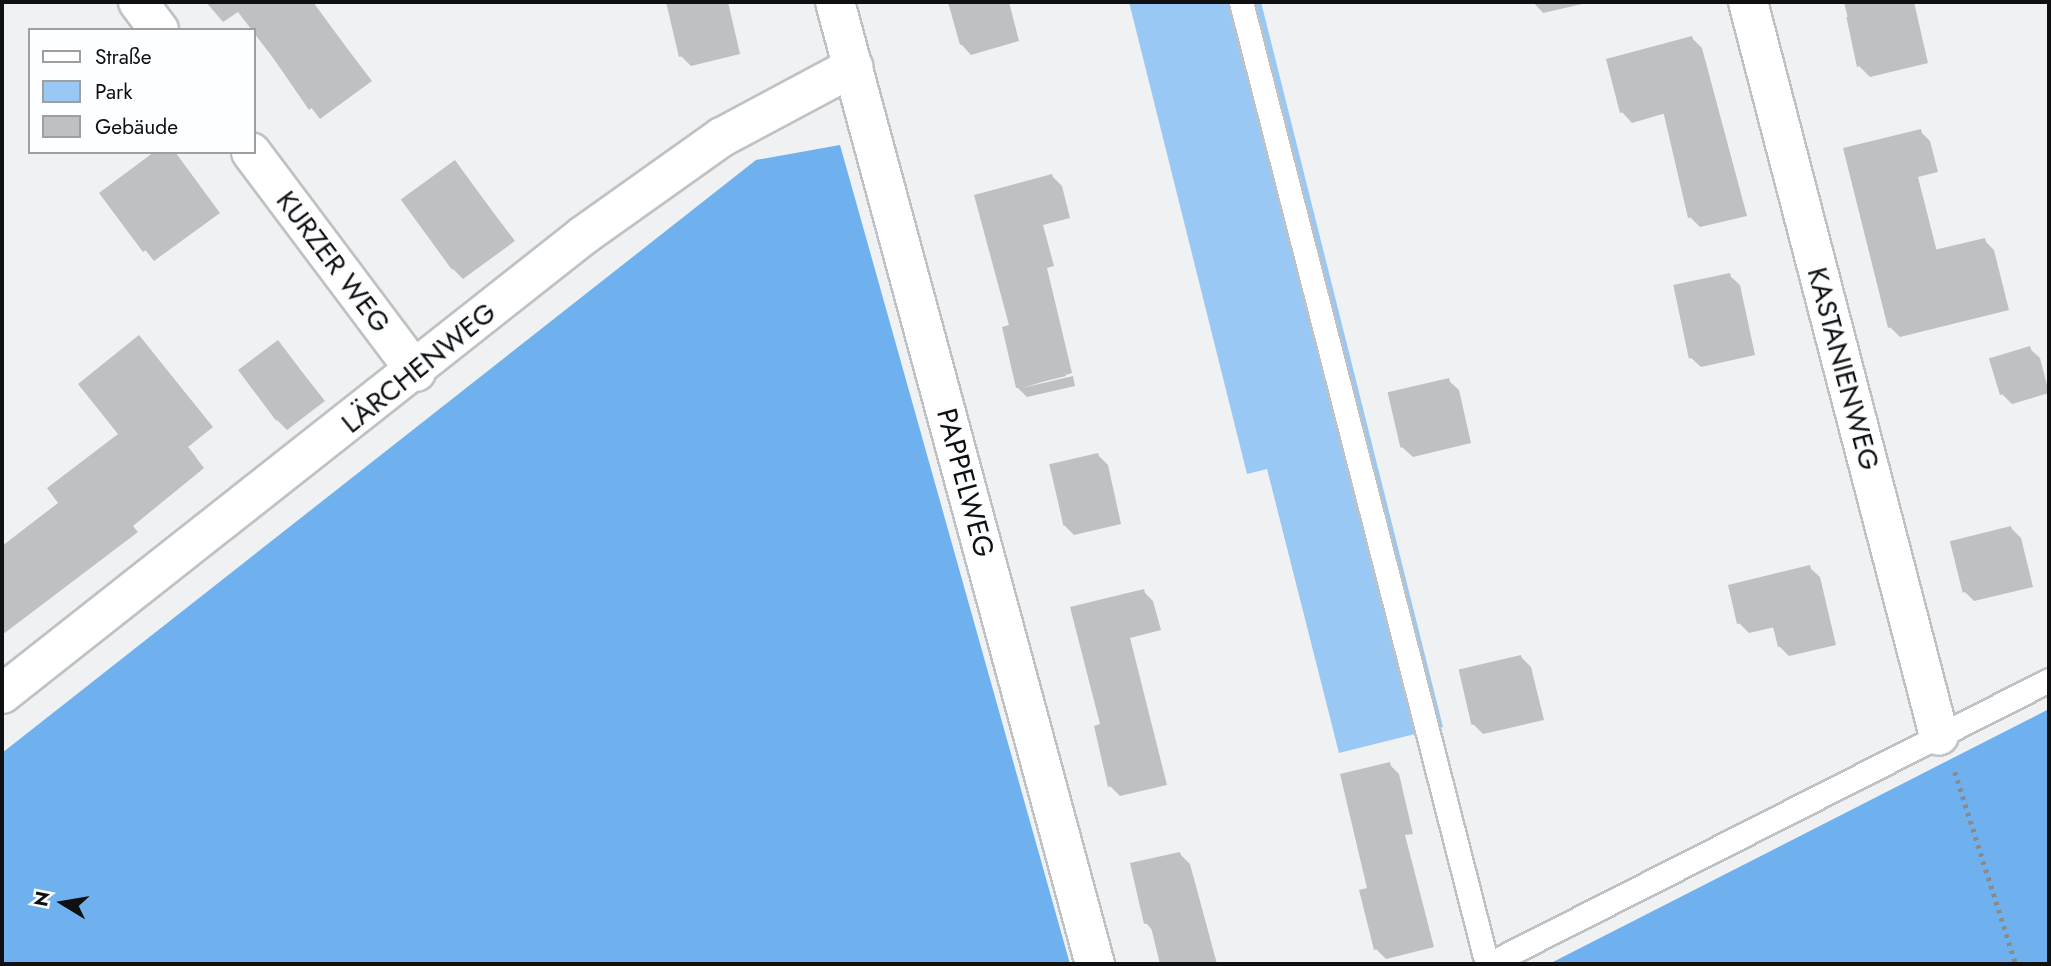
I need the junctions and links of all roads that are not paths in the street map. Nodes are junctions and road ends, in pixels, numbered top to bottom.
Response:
1 (138, 2) edge
2 (835, 2) edge
3 (1241, 2) edge
4 (1748, 2) edge
5 (158, 28) edge
6 (853, 66) junction
7 (252, 154) edge
8 (416, 372) junction
9 (2049, 680) edge
10 (2, 694) edge
11 (1941, 735) junction
12 (1095, 964) edge
13 (1488, 964) edge

1 - 5 street
2 - 6 street, PAPPELWEG
3 - 13 lane
4 - 11 street, KASTANIENWEG
6 - 8 street, LÄRCHENWEG
6 - 12 street, PAPPELWEG
7 - 8 street, KURZER WEG
8 - 10 street, LÄRCHENWEG
9 - 11 lane
11 - 13 lane

